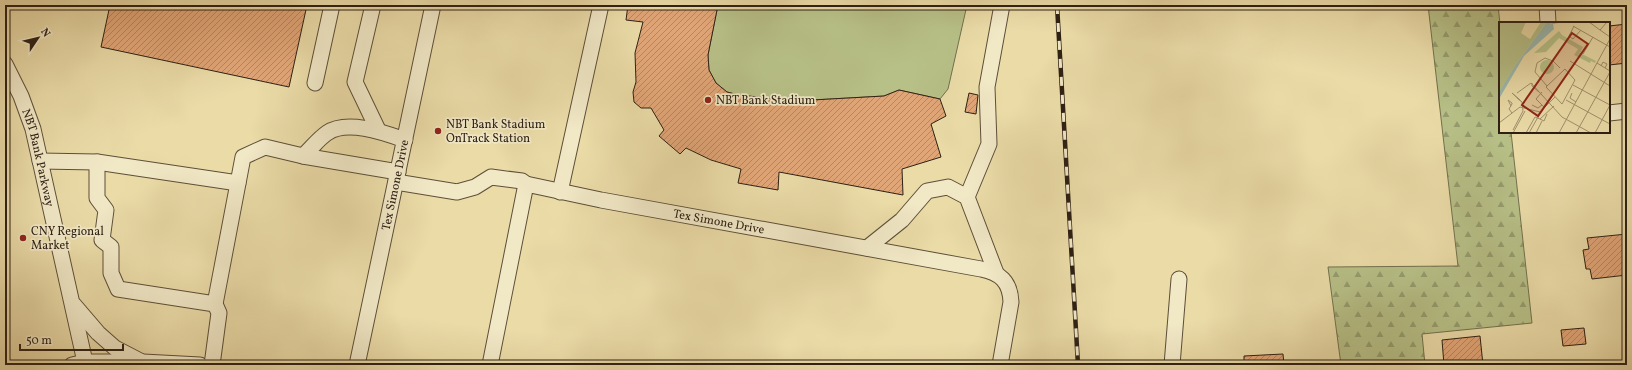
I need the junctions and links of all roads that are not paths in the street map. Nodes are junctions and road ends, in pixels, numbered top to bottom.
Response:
1 (332, 5) edge
2 (373, 5) edge
3 (433, 5) edge
4 (601, 5) edge
5 (1002, 5) edge
6 (1547, 5) edge
7 (1548, 22) edge
8 (5, 64) edge
9 (315, 83) dead end
10 (1627, 111) edge
11 (1610, 113) edge
12 (378, 130) junction
13 (405, 140) junction
14 (303, 156) junction
15 (40, 161) junction
16 (97, 162) junction
17 (397, 177) junction
18 (238, 183) junction
19 (526, 184) junction
20 (560, 192) junction
21 (967, 197) junction
22 (867, 248) junction
23 (996, 273) junction
24 (1179, 279) dead end
25 (71, 302) junction
26 (215, 304) junction
27 (143, 362) junction
28 (79, 364) edge
29 (200, 365) edge
30 (212, 365) edge
31 (357, 365) edge
32 (490, 365) edge
33 (1000, 365) edge
34 (1172, 365) edge

1 - 9 street
2 - 12 street
3 - 13 street, Tex Simone Drive
4 - 20 street
5 - 21 street
6 - 7 street
8 - 15 street, NBT Bank Parkway
10 - 11 street
12 - 13 street
12 - 14 street
13 - 17 street, Tex Simone Drive
14 - 17 street, Tex Simone Drive
14 - 18 street, Tex Simone Drive
15 - 16 street
15 - 25 street, NBT Bank Parkway
16 - 18 street
16 - 26 street
17 - 19 street, Tex Simone Drive
17 - 31 street, Tex Simone Drive
18 - 26 street, Tex Simone Drive
19 - 20 street, Tex Simone Drive
19 - 32 street
20 - 22 street, Tex Simone Drive
21 - 22 street
21 - 23 street
22 - 23 street, Tex Simone Drive
23 - 33 street
24 - 34 street
25 - 27 street, NBT Bank Parkway
25 - 28 street, NBT Bank Parkway
26 - 30 street, Tex Simone Drive
27 - 28 street, NBT Bank Parkway
27 - 29 street, NBT Bank Parkway

